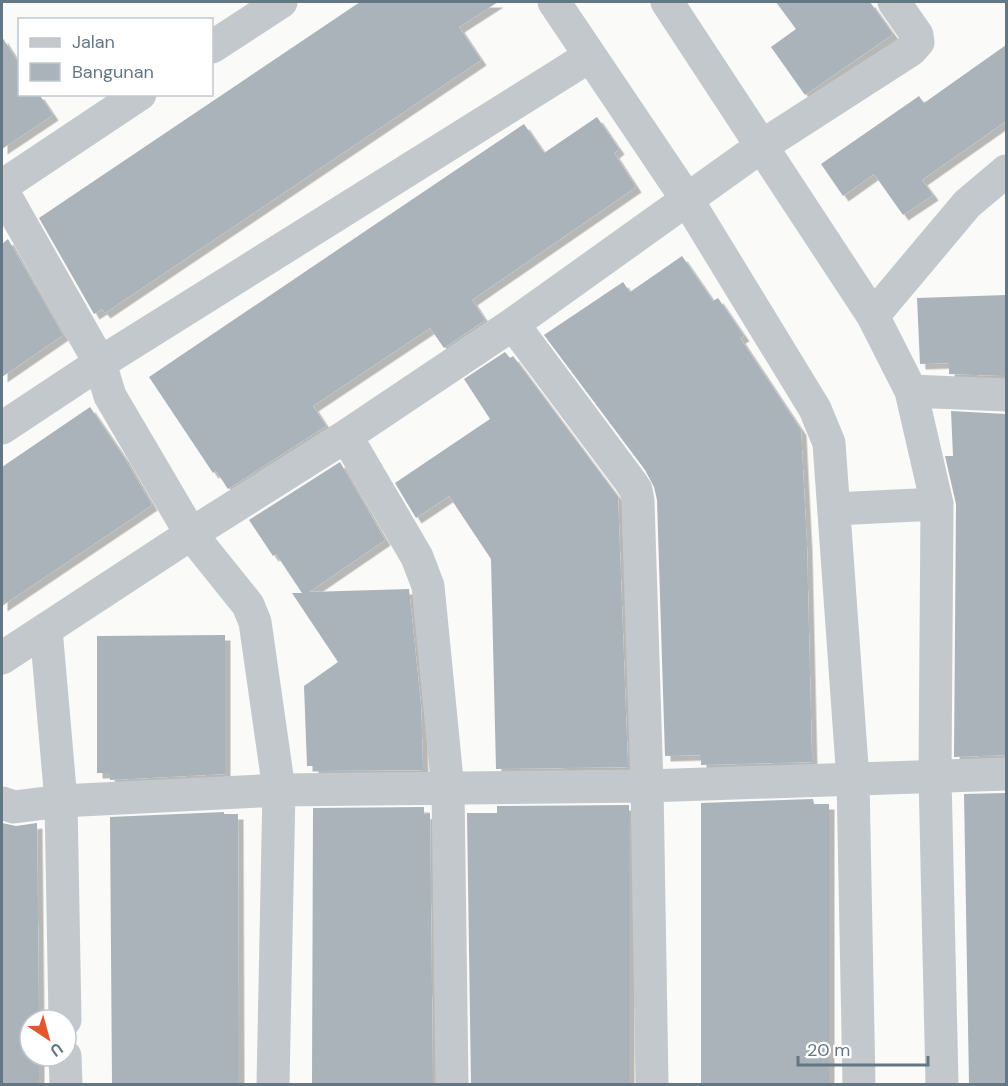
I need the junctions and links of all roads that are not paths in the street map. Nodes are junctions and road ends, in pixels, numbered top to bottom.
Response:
1 (281, 2) edge
2 (554, 2) edge
3 (667, 2) edge
4 (894, 2) edge
5 (213, 46) edge
6 (590, 56) junction
7 (137, 96) edge
8 (762, 146) junction
9 (1006, 171) edge
10 (2, 188) edge
11 (688, 201) junction
12 (873, 316) junction
13 (513, 324) junction
14 (100, 363) junction
15 (911, 391) junction
16 (1006, 394) edge
17 (2, 428) edge
18 (346, 436) junction
19 (935, 505) junction
20 (838, 509) junction
21 (191, 534) junction
22 (46, 629) junction
23 (2, 658) edge
24 (1006, 774) edge
25 (935, 776) junction
26 (853, 780) junction
27 (647, 786) junction
28 (279, 790) junction
29 (448, 790) junction
30 (61, 801) junction
31 (2, 803) edge
32 (65, 1008) edge
33 (66, 1068) edge
34 (66, 1084) edge
35 (273, 1084) edge
36 (452, 1084) edge
37 (652, 1084) edge
38 (859, 1084) edge
39 (942, 1084) edge

1 - 5 street
2 - 6 street
3 - 8 street
4 - 8 street
6 - 11 street
6 - 14 street
7 - 10 street
8 - 11 street
8 - 12 street
9 - 12 street
10 - 14 street
11 - 13 street
11 - 20 street
12 - 15 street
13 - 18 street
13 - 27 street
14 - 17 street
14 - 21 street
15 - 16 street
15 - 19 street
18 - 21 street
18 - 29 street
19 - 20 street
19 - 25 street
20 - 26 street
21 - 22 street
21 - 28 street
22 - 23 street
22 - 30 street
24 - 25 street
25 - 26 street
25 - 39 street
26 - 27 street
26 - 38 street
27 - 29 street
27 - 37 street
28 - 29 street
28 - 30 street
28 - 35 street
29 - 36 street
30 - 31 street
30 - 32 street
33 - 34 street

